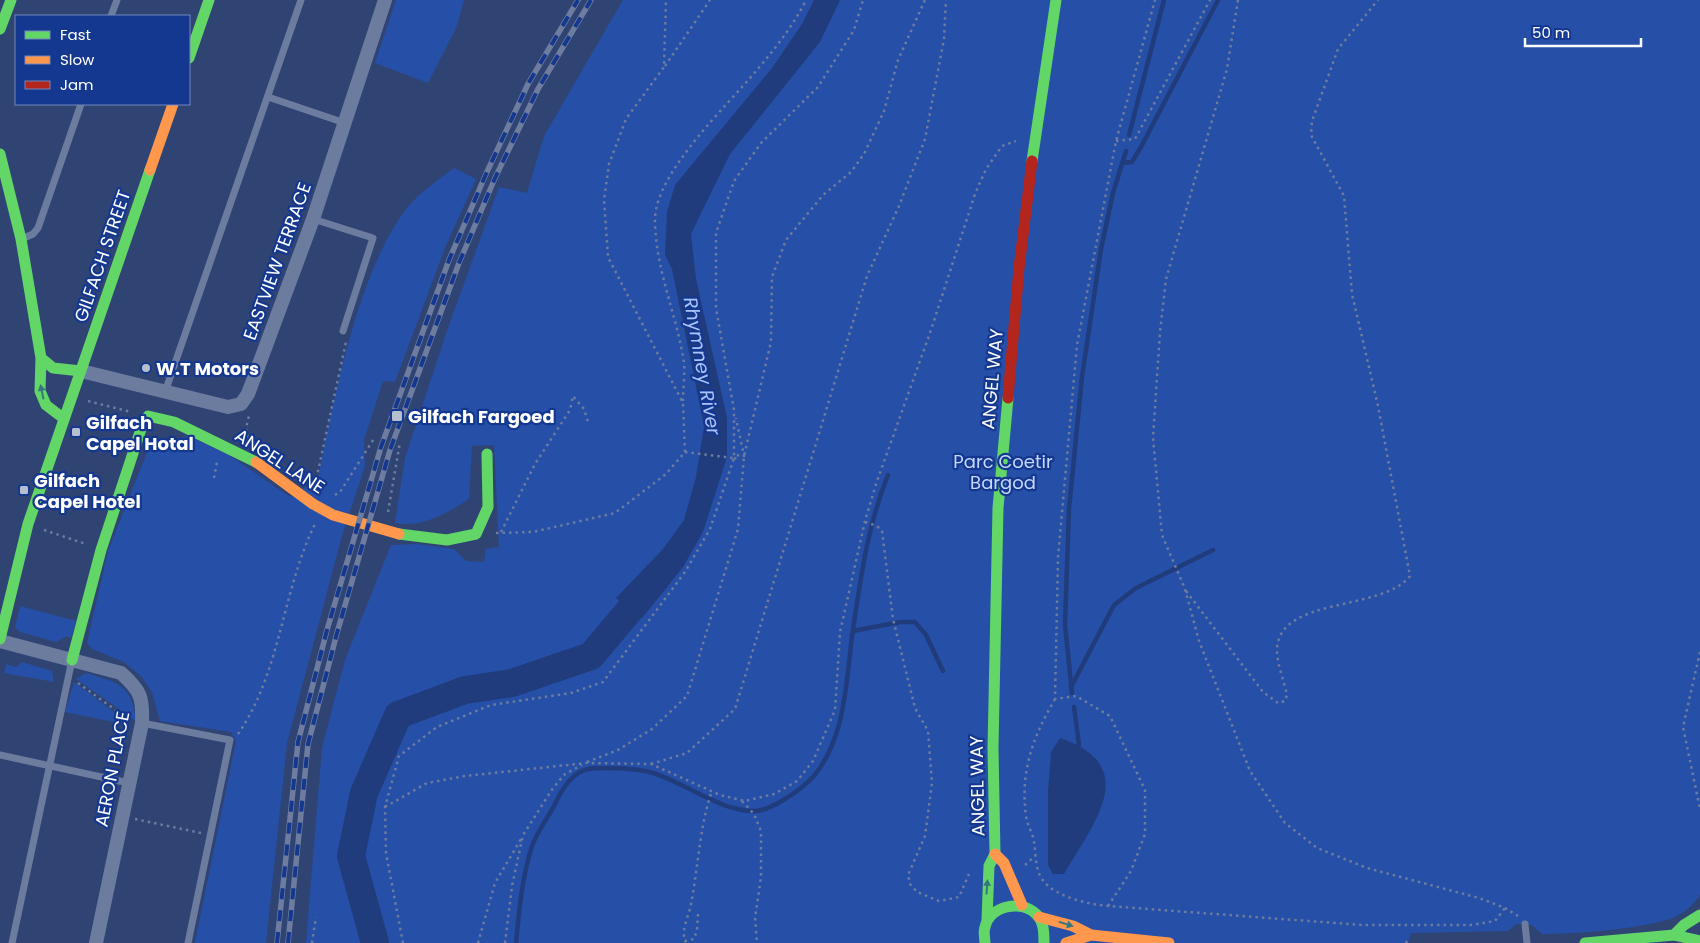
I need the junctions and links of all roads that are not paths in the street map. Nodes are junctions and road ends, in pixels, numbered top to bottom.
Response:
1 (12, 0) edge
2 (116, 0) edge
3 (209, 0) edge
4 (301, 0) edge
5 (385, 0) edge
6 (1056, 0) edge
7 (111, 15) edge
8 (0, 29) edge
9 (190, 55) edge
10 (268, 97) junction
11 (80, 105) edge
12 (173, 105) edge
13 (345, 123) junction
14 (0, 154) edge
15 (313, 219) junction
16 (21, 239) junction
17 (343, 331) road end
18 (41, 358) junction
19 (81, 371) junction
20 (165, 393) junction
21 (63, 418) junction
22 (487, 454) dead end
23 (0, 640) edge
24 (72, 660) junction
25 (141, 726) junction
26 (0, 755) edge
27 (49, 766) junction
28 (129, 783) junction
29 (995, 854) junction
30 (1022, 905) junction
31 (1700, 915) edge
32 (1039, 917) junction
33 (987, 920) junction
34 (1525, 924) road end
35 (1091, 935) junction
36 (1674, 935) junction
37 (1700, 941) edge
38 (12, 943) edge
39 (96, 943) edge
40 (188, 943) edge
41 (985, 943) edge
42 (1044, 943) edge
43 (1066, 943) edge
44 (1169, 943) edge
45 (1526, 943) edge
46 (1585, 943) edge

1 - 8 street
2 - 7 lane
3 - 9 street
4 - 10 lane
5 - 13 street, EASTVIEW TERRACE
6 - 29 street, ANGEL WAY
10 - 13 lane
10 - 20 lane
11 - 16 lane
12 - 19 street, GILFACH STREET
13 - 15 street, EASTVIEW TERRACE
14 - 16 street
15 - 17 lane
15 - 20 street, EASTVIEW TERRACE
16 - 18 street
18 - 19 street
21 -> 18 street
19 - 20 street, EASTVIEW TERRACE
19 - 21 street, GILFACH STREET
21 - 23 street, GILFACH STREET
22 - 24 street, ANGEL LANE
23 - 24 street, AERON PLACE
24 - 25 street, AERON PLACE
24 - 27 lane
25 - 28 street, AERON PLACE
25 - 40 lane
26 - 27 lane
27 - 28 lane
27 - 38 lane
28 - 39 street, AERON PLACE
29 - 30 street, ANGEL WAY
33 -> 29 street, ANGEL WAY
30 - 32 street
30 - 33 street
31 - 36 street
32 -> 35 street
32 - 42 street
33 - 41 street, ANGEL WAY
34 - 45 lane
35 - 43 street
35 - 44 street
36 - 37 street
36 - 46 street

